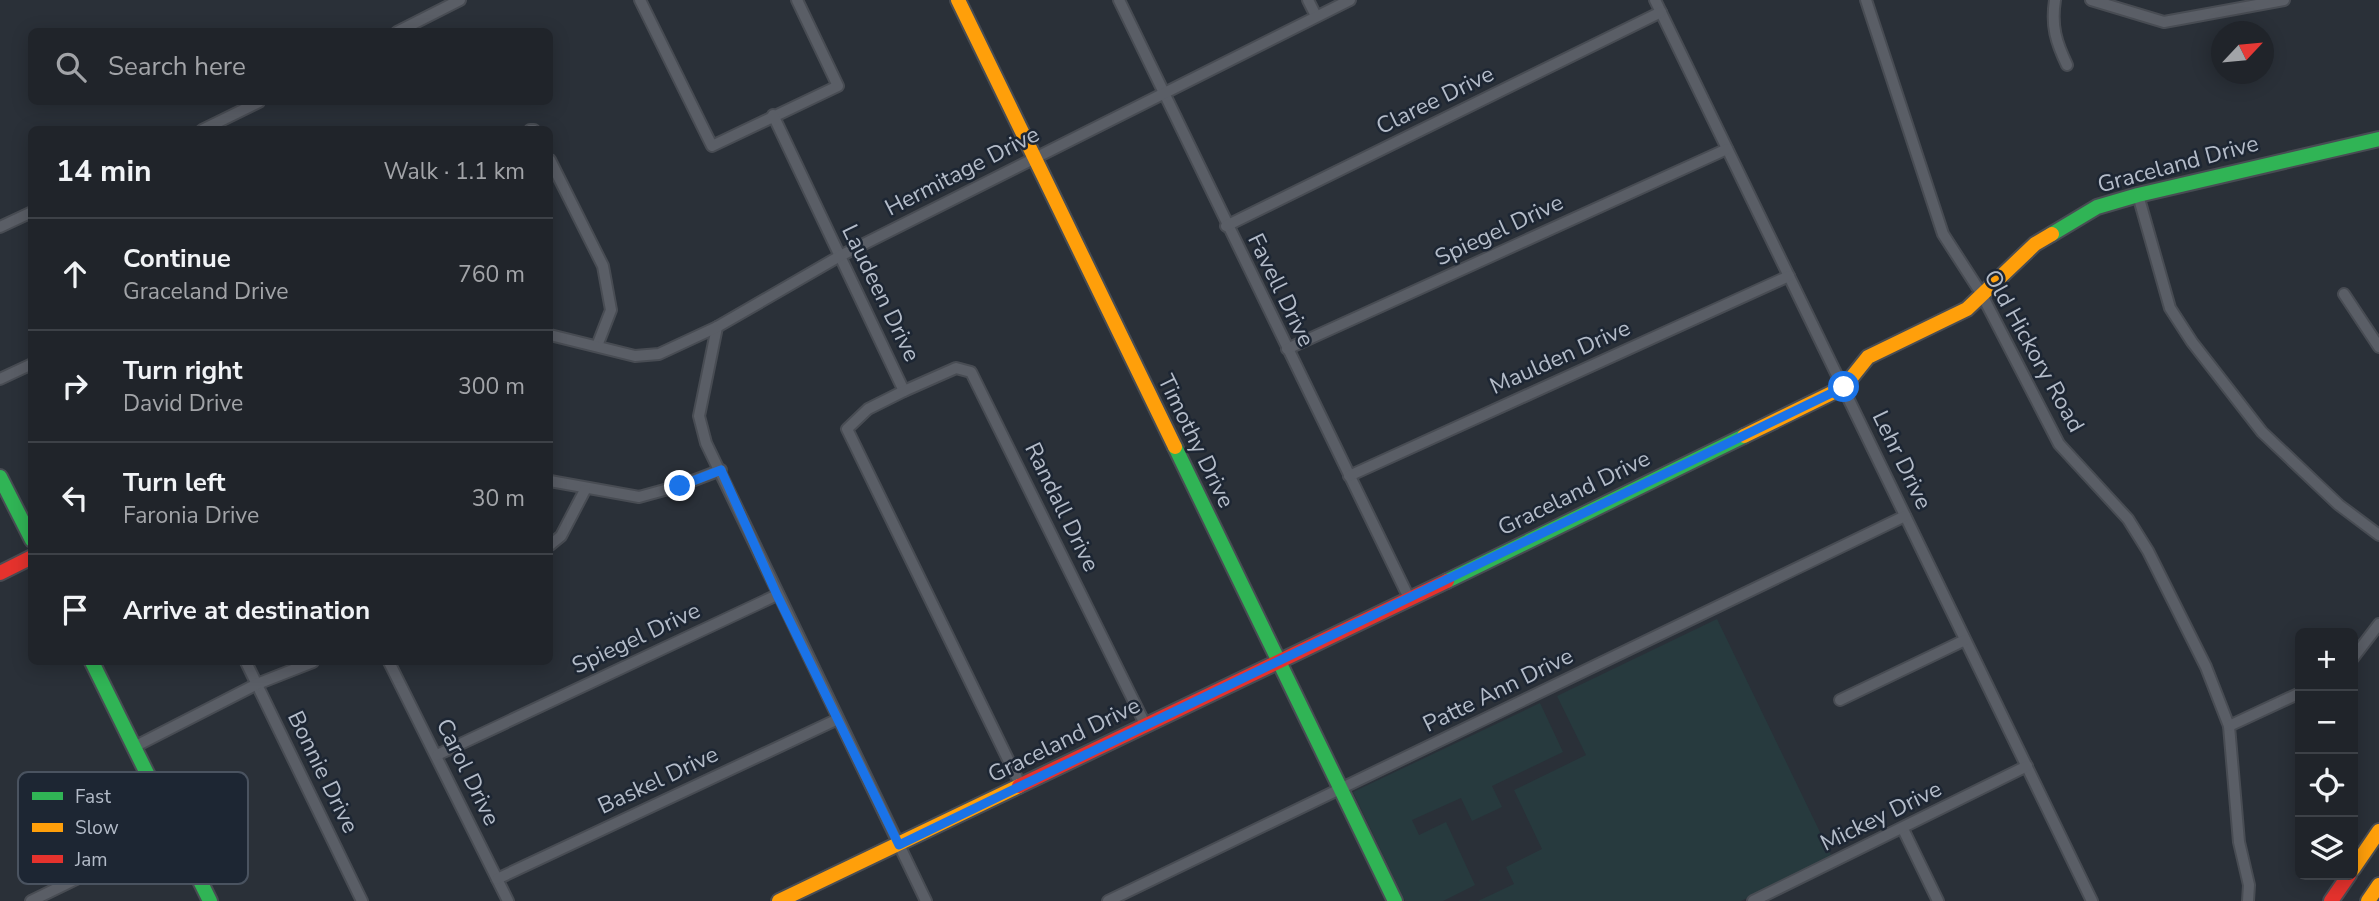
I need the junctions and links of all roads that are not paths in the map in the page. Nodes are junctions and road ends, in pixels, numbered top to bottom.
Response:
1 (460, 0) edge
2 (640, 0) edge
3 (797, 0) edge
4 (958, 0) edge
5 (1119, 0) edge
6 (1308, 0) edge
7 (1350, 0) edge
8 (1655, 0) edge
9 (1866, 0) edge
10 (2055, 0) edge
11 (2091, 0) edge
12 (2284, 0) edge
13 (1661, 12) junction
14 (1316, 16) junction
15 (405, 28) edge
16 (2067, 65) dead end
17 (1163, 91) junction
18 (254, 105) edge
19 (773, 116) junction
20 (224, 125) edge
21 (2379, 138) edge
22 (1727, 149) junction
23 (1034, 158) junction
24 (553, 166) edge
25 (2138, 195) junction
26 (28, 214) edge
27 (1226, 226) junction
28 (0, 227) edge
29 (840, 256) junction
30 (1789, 276) junction
31 (1981, 293) junction
32 (2344, 294) dead end
33 (717, 327) junction
34 (553, 336) edge
35 (597, 346) junction
36 (2379, 346) edge
37 (1287, 349) junction
38 (28, 366) edge
39 (0, 379) edge
40 (1844, 387) junction
41 (904, 391) junction
42 (721, 470) junction
43 (1349, 476) junction
44 (0, 477) edge
45 (553, 482) edge
46 (585, 489) junction
47 (1905, 516) junction
48 (28, 532) edge
49 (2379, 535) edge
50 (553, 543) edge
51 (28, 559) edge
52 (0, 573) edge
53 (777, 595) junction
54 (1409, 598) junction
55 (2379, 624) edge
56 (1965, 640) junction
57 (2358, 651) edge
58 (1278, 663) junction
59 (93, 665) edge
60 (248, 665) edge
61 (305, 665) edge
62 (391, 665) edge
63 (257, 684) junction
64 (2295, 695) edge
65 (1840, 700) dead end
66 (838, 719) junction
67 (1146, 726) junction
68 (2229, 726) junction
69 (134, 747) junction
70 (437, 755) junction
71 (2027, 766) junction
72 (146, 772) edge
73 (1021, 786) junction
74 (1340, 789) junction
75 (1903, 829) junction
76 (2379, 831) edge
77 (899, 845) junction
78 (2358, 862) edge
79 (497, 879) junction
80 (2346, 880) edge
81 (66, 884) edge
82 (202, 884) edge
83 (2379, 885) edge
84 (1779, 889) junction
85 (31, 901) edge
86 (210, 901) edge
87 (362, 901) edge
88 (508, 901) edge
89 (779, 901) edge
90 (926, 901) edge
91 (1108, 901) edge
92 (1395, 901) edge
93 (1753, 901) edge
94 (1784, 901) edge
95 (1938, 901) edge
96 (2092, 901) edge
97 (2248, 901) edge
98 (2331, 901) edge
99 (2368, 901) edge

1 - 15 street
2 - 19 street
3 - 19 street
4 - 23 main road, Timothy Drive
5 - 17 street, Favell Drive
6 - 14 street
7 - 14 street, Hermitage Drive
8 - 13 street, Lehr Drive
9 - 31 street, Old Hickory Road
10 - 16 street
11 - 12 street
13 - 22 street, Lehr Drive
13 - 27 street, Claree Drive
14 - 17 street, Hermitage Drive
17 - 23 street, Hermitage Drive
17 - 27 street, Favell Drive
18 - 20 street
19 - 29 street, Laudeen Drive
21 - 25 main road, Graceland Drive
22 - 30 street, Lehr Drive
22 - 37 street, Spiegel Drive
23 - 29 street, Hermitage Drive
23 - 58 main road, Timothy Drive
24 - 35 street
25 - 31 main road, Graceland Drive
25 - 49 street
26 - 28 street
27 - 37 street, Favell Drive
29 - 33 street, Hermitage Drive
29 - 41 street, Laudeen Drive
30 - 40 street, Lehr Drive
30 - 43 street, Maulden Drive
31 - 40 main road, Graceland Drive
31 - 68 street, Old Hickory Road
32 - 36 street
33 - 35 street, Hermitage Drive
33 - 42 street
34 - 35 street, Hermitage Drive
37 - 43 street, Favell Drive
38 - 39 street
40 - 47 street, Lehr Drive
40 - 54 main road, Graceland Drive
41 - 67 street, Randall Drive
41 - 73 street, Laudeen Drive
42 - 46 street
42 - 53 street
43 - 54 street, Favell Drive
44 - 48 main road
45 - 46 street
46 - 50 street
47 - 56 street, Lehr Drive
47 - 74 street, Patte Ann Drive
51 - 52 main road
53 - 66 street
53 - 70 street, Spiegel Drive
54 - 58 main road, Graceland Drive
55 - 57 street
56 - 65 street
56 - 71 street, Lehr Drive
58 - 67 main road, Graceland Drive
58 - 74 main road, Timothy Drive
59 - 69 main road
60 - 63 street, Bonnie Drive
61 - 63 street
62 - 70 street, Carol Drive
63 - 69 street
63 - 87 street, Bonnie Drive
64 - 68 street
66 - 77 street
66 - 79 street, Baskel Drive
67 - 73 main road, Graceland Drive
68 - 97 street, Old Hickory Road
69 - 72 main road
70 - 79 street, Carol Drive
71 - 75 street, Mickey Drive
71 - 96 street, Lehr Drive
73 - 77 main road, Graceland Drive
74 - 91 street, Patte Ann Drive
74 - 92 main road, Timothy Drive
75 - 84 street, Mickey Drive
75 - 95 street
76 - 78 main road
77 - 89 main road, Graceland Drive
77 - 90 street
79 - 88 street, Carol Drive
80 - 98 main road
81 - 85 street
82 - 86 main road
83 - 99 main road
84 - 93 street, Mickey Drive
84 - 94 street

